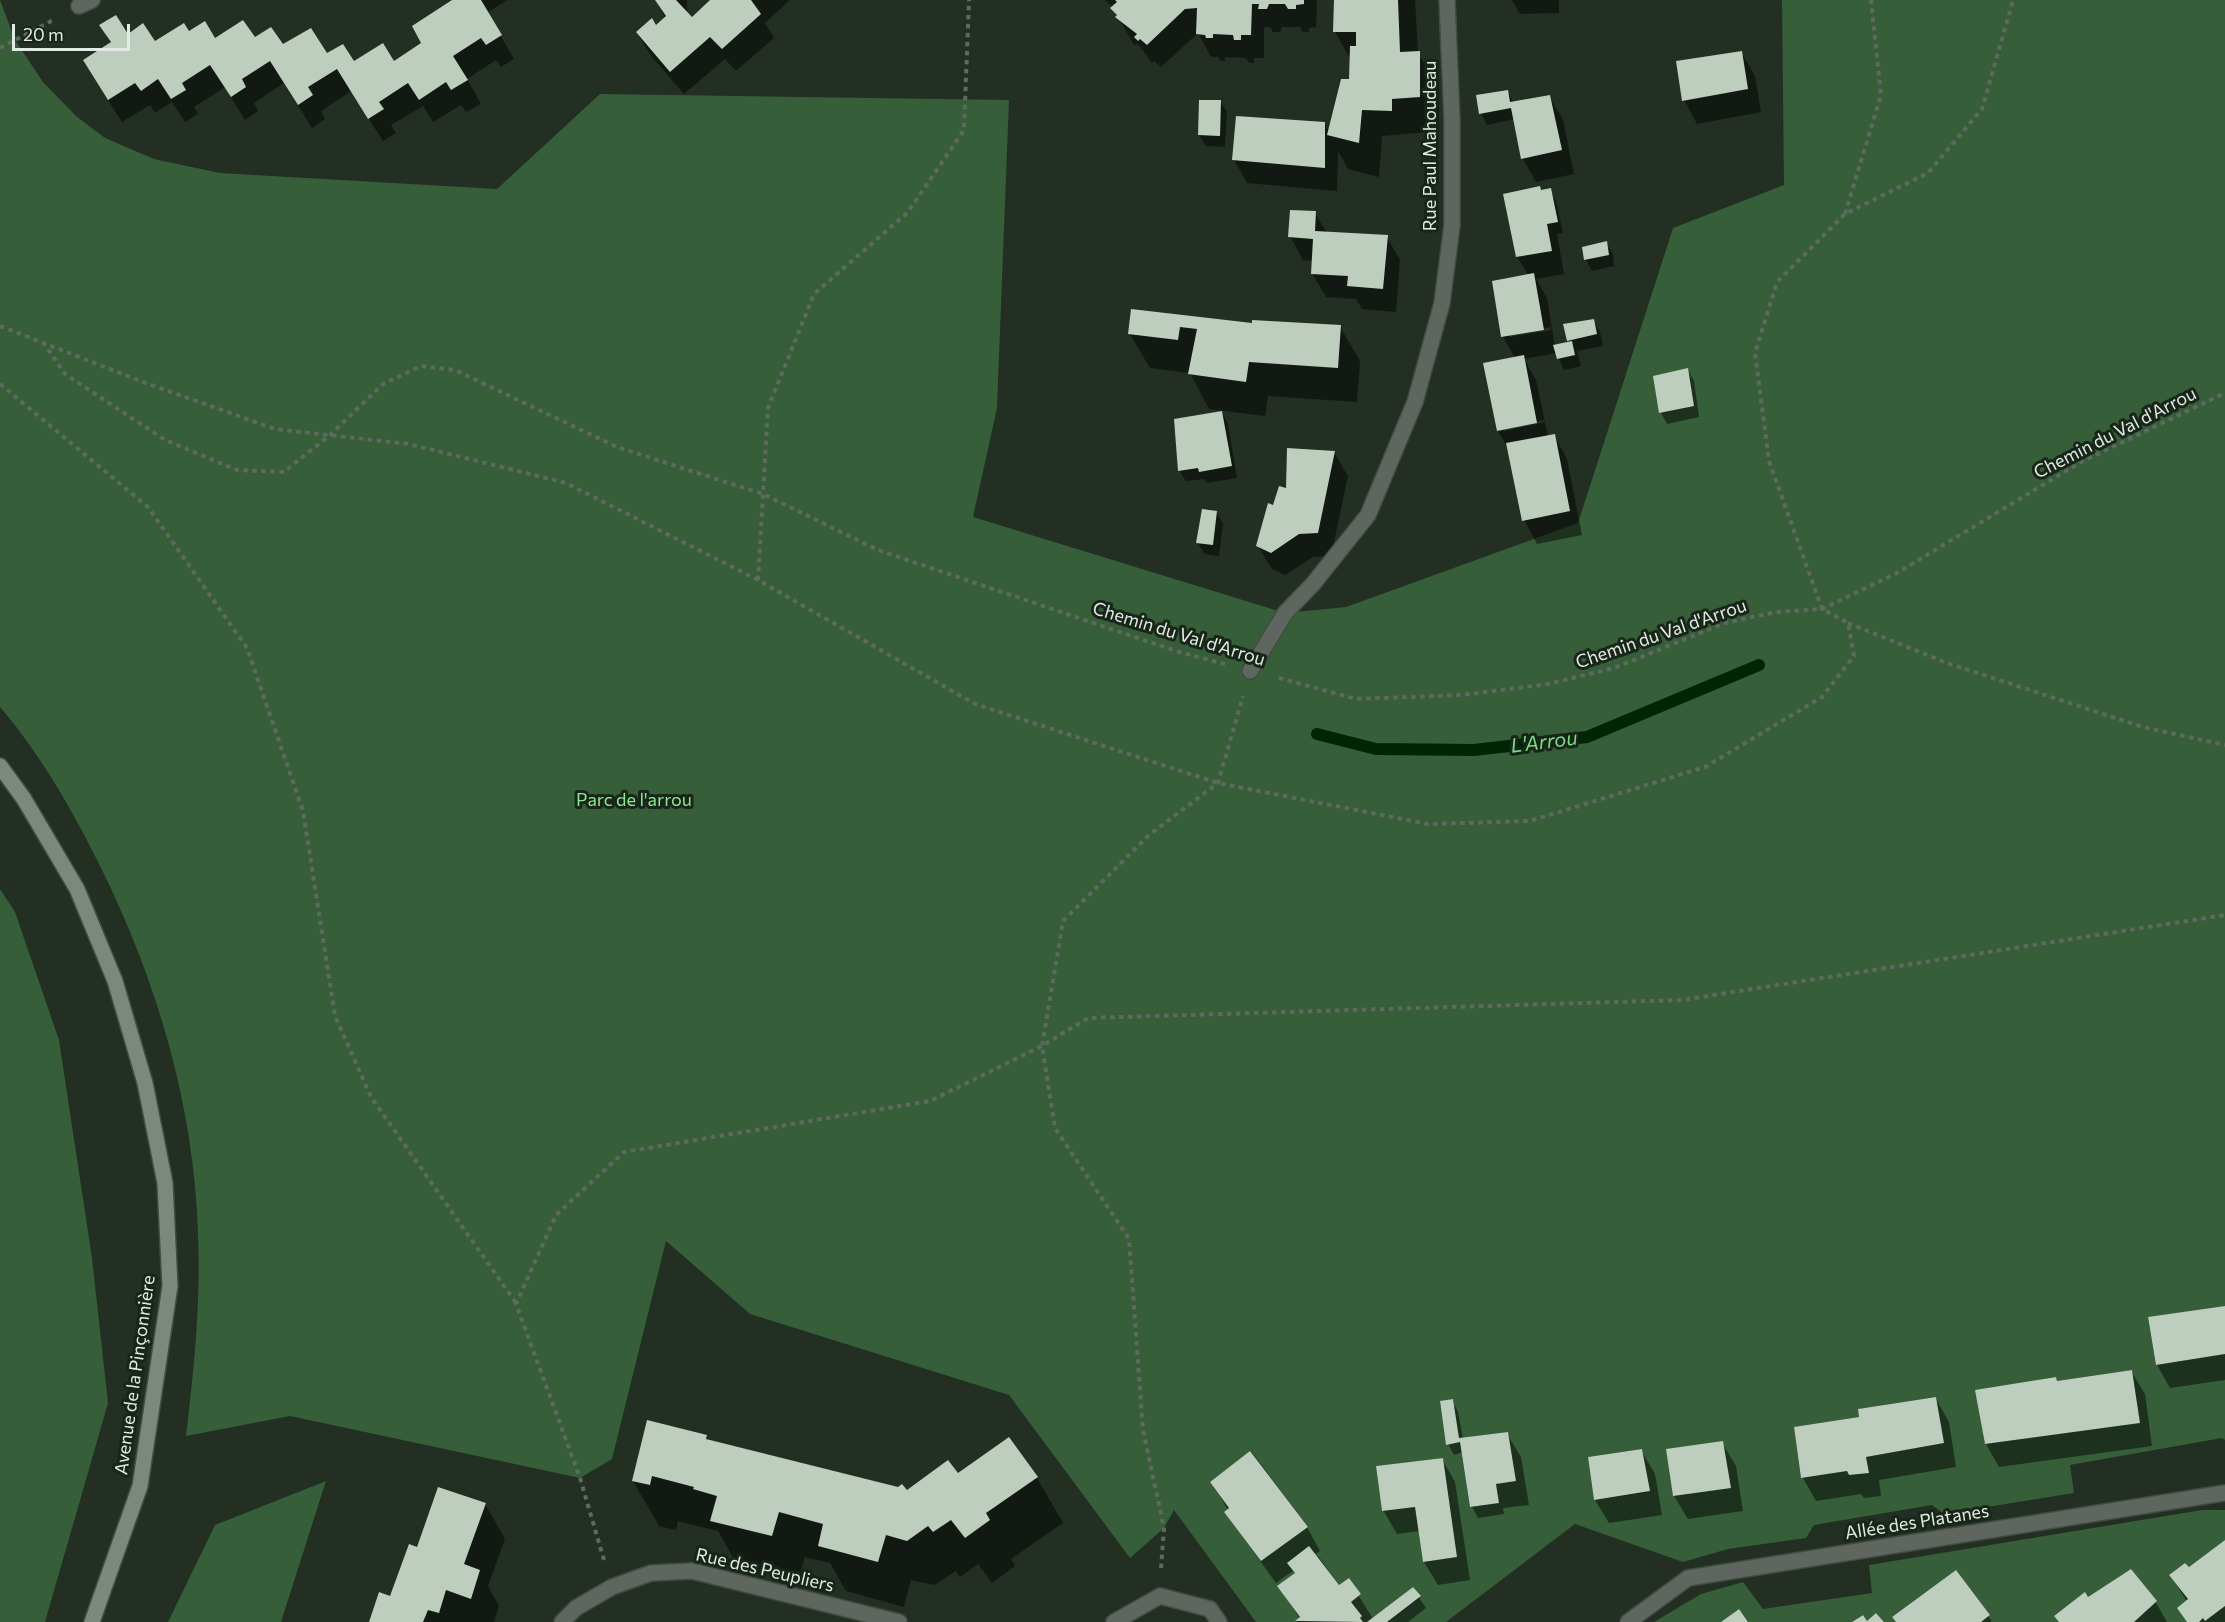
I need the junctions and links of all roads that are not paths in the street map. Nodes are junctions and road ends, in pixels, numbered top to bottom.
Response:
1 (1447, 0) edge
2 (1250, 671) road end
3 (0, 766) edge
4 (2225, 1493) edge
5 (92, 1622) edge
6 (562, 1622) edge
7 (899, 1622) edge
8 (1114, 1622) edge
9 (1219, 1622) edge
10 (1628, 1622) edge

1 - 2 street, Rue Paul Mahoudeau
3 - 5 main road, Avenue de la Pinçonnière
4 - 10 street, Allée des Platanes
6 - 7 street, Rue des Peupliers
8 - 9 street

